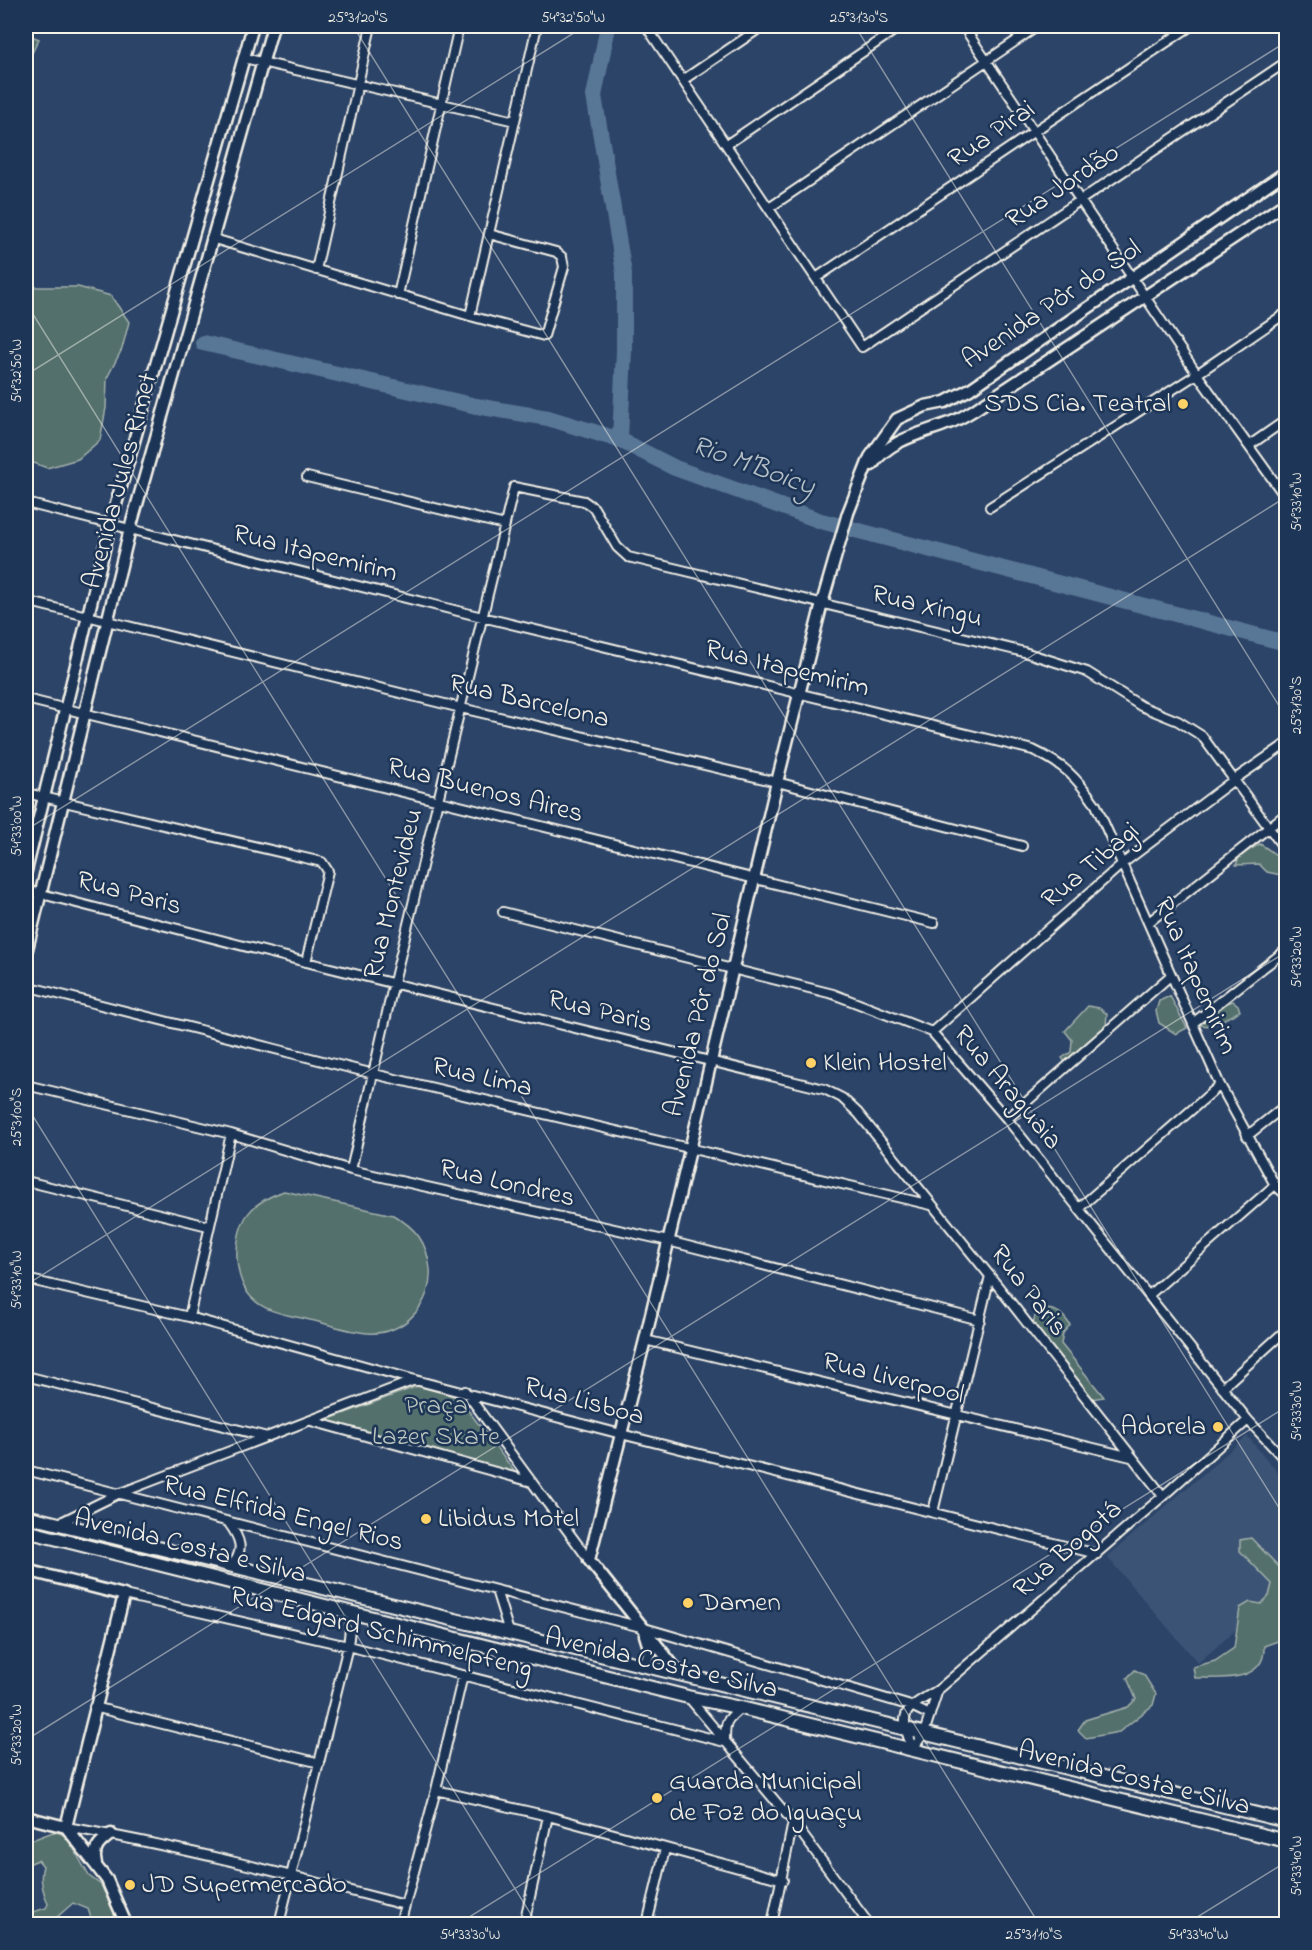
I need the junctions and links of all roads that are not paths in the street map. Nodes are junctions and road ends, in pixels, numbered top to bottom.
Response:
1 (253, 26) edge
2 (273, 26) edge
3 (371, 26) edge
4 (459, 26) edge
5 (537, 26) edge
6 (646, 26) edge
7 (763, 26) edge
8 (900, 26) edge
9 (963, 26) edge
10 (1038, 26) edge
11 (1191, 26) edge
12 (244, 58) junction
13 (986, 60) junction
14 (1287, 62) edge
15 (263, 63) junction
16 (683, 80) junction
17 (358, 85) junction
18 (441, 104) junction
19 (515, 121) junction
20 (1034, 131) junction
21 (726, 145) junction
22 (1287, 172) edge
23 (1080, 200) junction
24 (1287, 203) edge
25 (769, 208) junction
26 (489, 234) junction
27 (211, 238) junction
28 (316, 270) junction
29 (816, 278) junction
30 (1133, 278) junction
31 (399, 295) junction
32 (1145, 296) junction
33 (1287, 313) edge
34 (470, 316) junction
35 (1197, 374) junction
36 (945, 402) junction
37 (897, 419) junction
38 (1287, 420) edge
39 (952, 422) junction
40 (913, 436) junction
41 (1250, 445) junction
42 (307, 477) dead end
43 (859, 482) junction
44 (514, 487) joint
45 (1287, 498) edge
46 (26, 503) edge
47 (990, 507) dead end
48 (110, 525) junction
49 (505, 525) junction
50 (130, 529) junction
51 (26, 601) edge
52 (822, 603) junction
53 (87, 616) junction
54 (483, 617) junction
55 (107, 621) junction
56 (800, 693) junction
57 (26, 699) edge
58 (461, 708) junction
59 (64, 710) junction
60 (84, 714) junction
61 (1287, 744) edge
62 (1235, 779) junction
63 (777, 783) junction
64 (26, 793) edge
65 (44, 797) junction
66 (439, 801) junction
67 (63, 802) junction
68 (1287, 814) edge
69 (1269, 828) junction
70 (1022, 846) dead end
71 (1287, 851) edge
72 (1122, 864) junction
73 (26, 871) edge
74 (755, 879) junction
75 (26, 890) edge
76 (40, 893) junction
77 (503, 912) dead end
78 (1149, 922) junction
79 (934, 923) dead end
80 (1287, 950) edge
81 (26, 953) edge
82 (306, 962) junction
83 (733, 969) junction
84 (1170, 976) junction
85 (394, 982) junction
86 (26, 986) edge
87 (1193, 1023) junction
88 (932, 1032) junction
89 (711, 1062) junction
90 (374, 1074) junction
91 (26, 1085) edge
92 (1220, 1085) junction
93 (1287, 1105) edge
94 (1007, 1119) junction
95 (231, 1134) junction
96 (1247, 1136) junction
97 (689, 1149) junction
98 (351, 1170) junction
99 (26, 1181) edge
100 (1275, 1185) junction
101 (1287, 1195) edge
102 (931, 1205) junction
103 (1079, 1208) junction
104 (208, 1226) junction
105 (668, 1241) junction
106 (990, 1276) junction
107 (26, 1279) edge
108 (1149, 1295) junction
109 (189, 1317) junction
110 (980, 1320) junction
111 (1287, 1330) edge
112 (645, 1340) junction
113 (26, 1376) edge
114 (415, 1380) junction
115 (1222, 1388) junction
116 (465, 1391) junction
117 (956, 1416) junction
118 (1248, 1420) junction
119 (310, 1421) junction
120 (621, 1434) junction
121 (269, 1437) junction
122 (1131, 1457) junction
123 (1287, 1461) edge
124 (26, 1470) edge
125 (531, 1482) junction
126 (118, 1494) junction
127 (1163, 1496) junction
128 (933, 1512) junction
129 (26, 1516) edge
130 (228, 1522) junction
131 (57, 1524) junction
132 (26, 1531) edge
133 (1097, 1554) junction
134 (589, 1560) junction
135 (230, 1567) junction
136 (26, 1570) edge
137 (496, 1590) junction
138 (124, 1595) junction
139 (352, 1612) junction
140 (640, 1627) junction
141 (510, 1635) junction
142 (348, 1646) junction
143 (640, 1665) junction
144 (680, 1674) junction
145 (463, 1675) junction
146 (938, 1690) junction
147 (688, 1697) junction
148 (911, 1706) junction
149 (94, 1707) junction
150 (741, 1708) junction
151 (930, 1716) junction
152 (903, 1728) junction
153 (924, 1733) junction
154 (725, 1742) junction
155 (913, 1749) junction
156 (320, 1763) junction
157 (436, 1790) junction
158 (548, 1816) junction
159 (26, 1817) edge
160 (1287, 1821) edge
161 (793, 1822) junction
162 (66, 1827) junction
163 (111, 1834) junction
164 (1287, 1841) edge
165 (665, 1850) junction
166 (97, 1867) junction
167 (292, 1876) junction
168 (783, 1880) junction
169 (405, 1905) junction
170 (126, 1924) edge
171 (279, 1924) edge
172 (400, 1924) edge
173 (524, 1924) edge
174 (647, 1924) edge
175 (772, 1924) edge
176 (869, 1924) edge

1 - 12 street, Avenida Jules Rimet
2 - 15 street, Avenida Jules Rimet
3 - 17 street
4 - 18 street
5 - 19 street
6 - 16 street
7 - 16 street
8 - 21 street
9 - 13 street
10 - 13 street
11 - 20 street, Rua Pirai
12 - 15 street
12 - 48 street, Avenida Jules Rimet
13 - 20 street
13 - 25 street
14 - 23 street, Rua Jordão
15 - 17 street
15 - 27 street, Avenida Jules Rimet
16 - 21 street
17 - 18 street
17 - 28 street
18 - 19 street
18 - 31 street
19 - 26 street
20 - 23 street
20 - 29 street, Rua Pirai
21 - 25 street
22 - 30 street, Avenida Pôr do Sol
23 - 29 street, Rua Jordão
23 - 30 street
24 - 32 street, Avenida Pôr do Sol
25 - 29 street
26 - 34 street
26 - 34 street
27 - 28 street
27 - 50 street, Avenida Jules Rimet
28 - 31 street
30 - 32 street
30 - 36 street, Avenida Pôr do Sol
31 - 34 street
32 - 35 street
32 - 39 street, Avenida Pôr do Sol
33 - 35 street
35 - 41 street
35 - 47 street
36 - 37 street, Avenida Pôr do Sol
36 - 39 street
37 - 40 street
37 - 43 street, Avenida Pôr do Sol
38 - 41 street
39 - 40 street, Avenida Pôr do Sol
40 - 43 street, Avenida Pôr do Sol
41 - 45 street
42 - 49 street
43 - 52 street, Avenida Pôr do Sol
44 - 49 street, Rua Montevideu
44 - 52 street, Rua Xingu
46 - 48 street, Rua Itapemirim
48 - 50 street, Rua Itapemirim
48 - 53 street, Avenida Jules Rimet
49 - 54 street, Rua Montevideu
50 - 54 street, Rua Itapemirim
50 - 55 street, Avenida Jules Rimet
51 - 53 street, Rua Barcelona
52 - 56 street, Avenida Pôr do Sol
52 - 62 street, Rua Xingu
53 - 55 street, Rua Barcelona
53 - 59 street, Avenida Jules Rimet
54 - 56 street, Rua Itapemirim
54 - 58 street, Rua Montevideu
55 - 58 street, Rua Barcelona
55 - 60 street, Avenida Jules Rimet
56 - 63 street, Avenida Pôr do Sol
56 - 72 street, Rua Itapemirim
57 - 59 street, Rua Buenos Aires
58 - 63 street, Rua Barcelona
58 - 66 street, Rua Montevideu
59 - 60 street, Rua Buenos Aires
59 - 65 street, Avenida Jules Rimet
60 - 66 street, Rua Buenos Aires
60 - 67 street, Avenida Jules Rimet
61 - 62 street, Rua Tibagi
62 - 69 street, Rua Xingu
62 - 72 street, Rua Tibagi
63 - 70 street, Rua Barcelona
63 - 74 street, Avenida Pôr do Sol
64 - 65 street
65 - 67 street
65 - 73 street, Avenida Jules Rimet
66 - 74 street, Rua Buenos Aires
66 - 85 street, Rua Montevideu
67 - 76 street, Avenida Jules Rimet
67 - 82 street
68 - 69 street
69 - 71 street, Rua Xingu
69 - 78 street
72 - 78 street, Rua Itapemirim
72 - 88 street, Rua Tibagi
74 - 79 street, Rua Buenos Aires
74 - 83 street, Avenida Pôr do Sol
75 - 76 street, Rua Paris
76 - 81 street, Avenida Jules Rimet
76 - 82 street, Rua Paris
77 - 83 street, Rua Araguaia
78 - 84 street, Rua Itapemirim
80 - 87 street
82 - 85 street, Rua Paris
83 - 88 street, Rua Araguaia
83 - 89 street, Avenida Pôr do Sol
84 - 87 street, Rua Itapemirim
84 - 94 street
85 - 89 street, Rua Paris
85 - 90 street, Rua Montevideu
86 - 90 street, Rua Lima
87 - 92 street, Rua Itapemirim
88 - 94 street, Rua Araguaia
89 - 97 street, Avenida Pôr do Sol
89 - 102 street, Rua Paris
90 - 97 street, Rua Lima
90 - 98 street, Rua Montevideu
91 - 95 street, Rua Londres
92 - 96 street, Rua Itapemirim
92 - 103 street
93 - 96 street
94 - 103 street, Rua Araguaia
95 - 98 street, Rua Londres
95 - 104 street
96 - 100 street, Rua Itapemirim
97 - 102 street, Rua Lima
97 - 105 street, Avenida Pôr do Sol
98 - 105 street, Rua Londres
99 - 104 street
100 - 101 street, Rua Itapemirim
100 - 108 street
102 - 106 street, Rua Paris
103 - 108 street, Rua Araguaia
104 - 109 street
105 - 110 street, Rua Londres
105 - 112 street, Avenida Pôr do Sol
106 - 110 street
106 - 122 street, Rua Paris
107 - 109 street, Rua Lisboa
108 - 115 street, Rua Araguaia
109 - 114 street, Rua Lisboa
110 - 117 street
111 - 115 street
112 - 117 street, Rua Liverpool
112 - 120 street, Avenida Pôr do Sol
113 - 121 street
114 - 116 street, Rua Lisboa
114 - 119 street
115 - 118 street, Rua Araguaia
116 - 120 street, Rua Lisboa
116 - 125 street
117 - 122 street, Rua Liverpool
117 - 128 street
118 - 123 street, Rua Araguaia
118 - 127 street, Rua Bogotá
119 - 121 street
119 - 125 street
120 - 128 street, Rua Lisboa
120 - 134 street, Avenida Pôr do Sol
121 - 126 street
122 - 127 street, Rua Paris
124 - 126 street, Rua Elfrida Engel Rios
125 - 134 street
126 - 130 street, Rua Elfrida Engel Rios
126 - 131 street
127 - 133 street, Rua Bogotá
128 - 133 street, Rua Lisboa
129 - 131 main road, Avenida Costa e Silva
130 - 135 street
130 - 137 street, Rua Elfrida Engel Rios
131 - 135 main road, Avenida Costa e Silva
132 - 139 main road, Avenida Costa e Silva
133 - 146 street, Rua Bogotá
134 - 140 street
135 - 141 main road, Avenida Costa e Silva
136 - 138 street, Rua Edgard Schimmelpfeng
137 - 140 street, Rua Elfrida Engel Rios
137 - 141 street
138 - 142 street, Rua Edgard Schimmelpfeng
138 - 149 street
139 - 142 street
139 - 147 main road, Avenida Costa e Silva
140 - 143 street
140 - 144 street
140 - 148 street, Rua Elfrida Engel Rios
141 - 143 main road, Avenida Costa e Silva
142 - 145 street, Rua Edgard Schimmelpfeng
142 - 156 street
143 - 144 main road, Avenida Costa e Silva
144 - 152 main road, Avenida Costa e Silva
145 - 154 street, Rua Edgard Schimmelpfeng
145 - 157 street
146 - 148 street, Rua Bogotá
146 - 151 street
147 - 150 main road, Avenida Costa e Silva
147 - 154 street
148 - 151 street, Rua Elfrida Engel Rios
148 - 152 street
149 - 156 street
149 - 162 street
150 - 154 street
150 - 155 main road, Avenida Costa e Silva
151 - 153 street
152 - 153 main road, Avenida Costa e Silva
152 - 155 street
153 - 155 street
153 - 160 main road, Avenida Costa e Silva
154 - 161 street
155 - 164 main road, Avenida Costa e Silva
156 - 167 street
157 - 158 street
157 - 169 street
158 - 165 street
158 - 173 street
159 - 162 street
161 - 168 street
161 - 176 street
162 - 163 street
162 - 166 street
163 - 166 street
163 - 167 street
165 - 168 street
165 - 174 street
166 - 170 street
167 - 169 street
167 - 171 street
168 - 175 street
169 - 172 street

